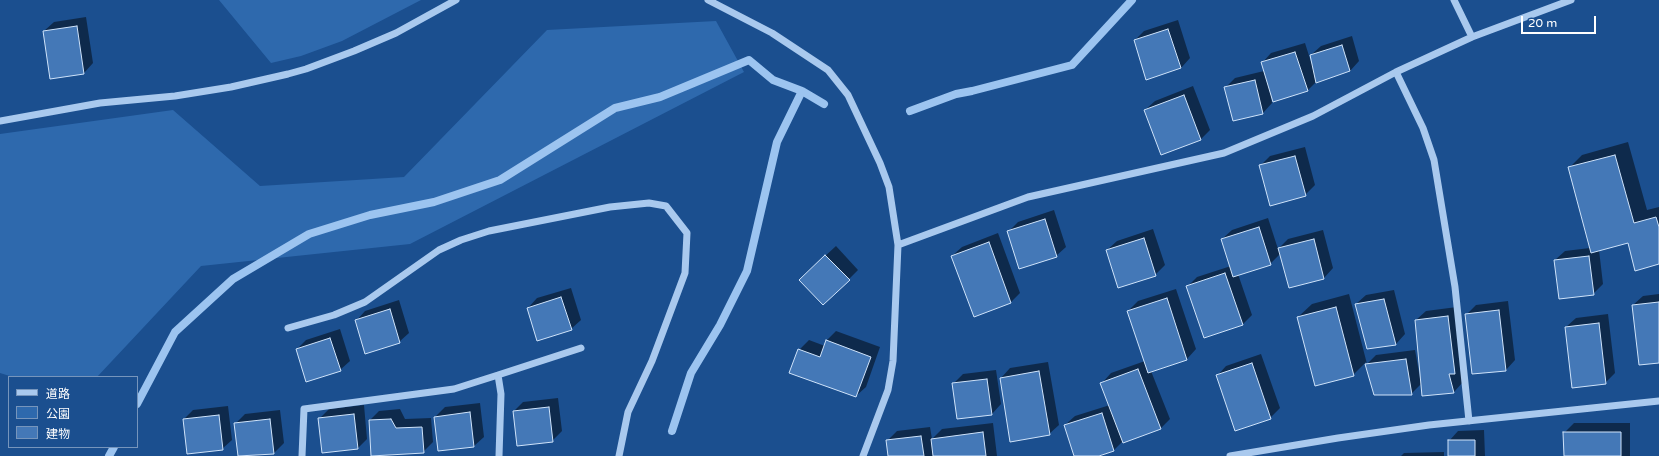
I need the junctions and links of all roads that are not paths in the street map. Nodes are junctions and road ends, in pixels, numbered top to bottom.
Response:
1 (456, 0) edge
2 (708, 0) edge
3 (1454, 0) edge
4 (1571, 0) edge
5 (1472, 37) junction
6 (1396, 72) junction
7 (0, 121) edge
8 (898, 245) junction
9 (288, 328) dead end
10 (581, 348) dead end
11 (498, 375) junction
12 (1659, 401) edge
13 (1469, 421) junction
14 (302, 456) edge
15 (499, 456) edge
16 (619, 456) edge
17 (863, 456) edge
18 (1230, 456) edge

1 - 7 street
2 - 8 street
3 - 5 street
4 - 5 street
5 - 6 street
6 - 8 street
6 - 13 street
8 - 17 street
9 - 16 street
10 - 11 street
11 - 14 street
11 - 15 street
12 - 13 street
13 - 18 street

